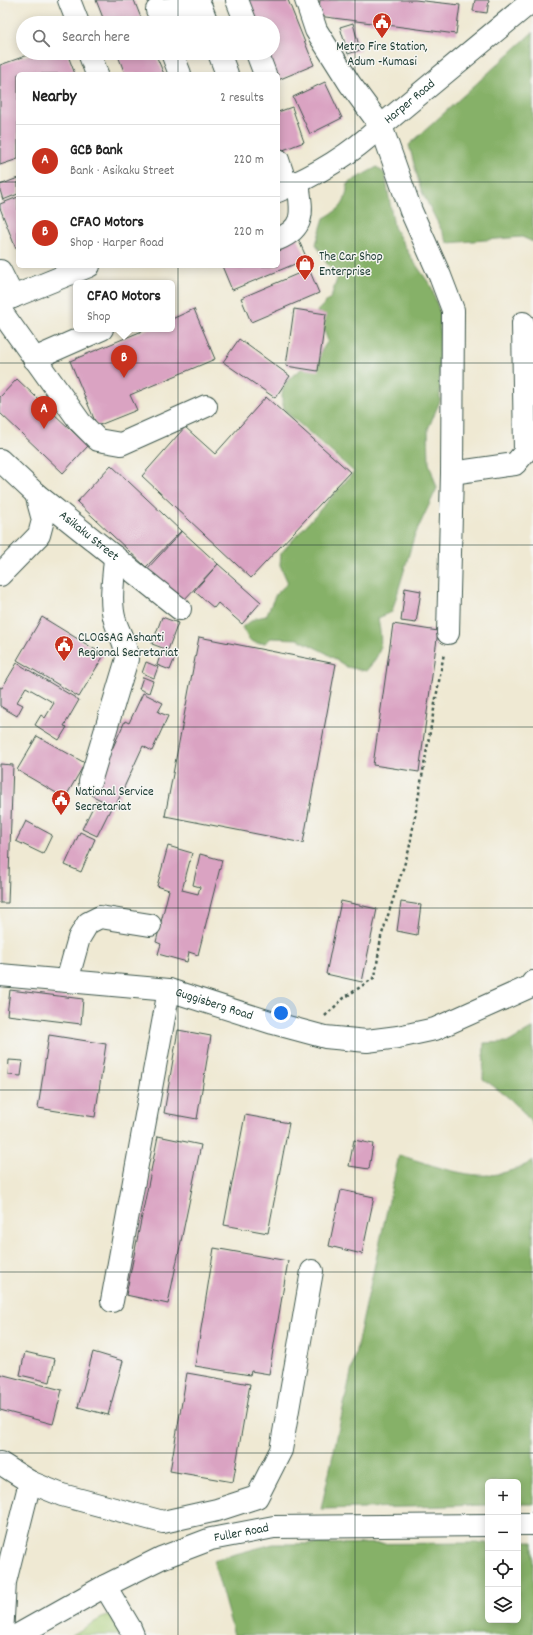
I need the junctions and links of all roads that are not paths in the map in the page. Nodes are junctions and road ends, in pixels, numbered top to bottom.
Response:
1 (69, 0) edge
2 (237, 0) edge
3 (306, 0) edge
4 (533, 0) edge
5 (157, 11) edge
6 (75, 16) edge
7 (204, 16) edge
8 (243, 16) edge
9 (92, 60) edge
10 (175, 60) edge
11 (221, 60) edge
12 (260, 60) edge
13 (96, 72) edge
14 (179, 72) edge
15 (225, 72) edge
16 (264, 72) edge
17 (381, 126) junction
18 (280, 165) edge
19 (288, 187) edge
20 (280, 238) edge
21 (84, 268) edge
22 (0, 271) edge
23 (4, 303) edge
24 (523, 323) dead end
25 (95, 332) edge
26 (34, 359) junction
27 (206, 406) dead end
28 (0, 460) edge
29 (452, 473) junction
30 (36, 494) junction
31 (115, 557) junction
32 (0, 575) edge
33 (180, 609) dead end
34 (448, 633) road end
35 (90, 782) dead end
36 (150, 926) dead end
37 (0, 975) edge
38 (66, 981) junction
39 (533, 982) edge
40 (169, 990) junction
41 (312, 1272) dead end
42 (112, 1301) dead end
43 (0, 1463) edge
44 (30, 1482) junction
45 (521, 1524) edge
46 (533, 1524) edge
47 (485, 1525) edge
48 (105, 1586) junction
49 (2, 1635) edge
50 (18, 1635) edge
51 (133, 1635) edge

1 - 6 street
2 - 8 street
3 - 17 street
4 - 17 street, Harper Road
5 - 7 street
9 - 13 street
10 - 14 street
11 - 15 street
12 - 16 street
17 - 19 street, Harper Road
17 - 29 street
18 - 19 street
19 - 20 street
21 - 23 street
22 - 23 street
23 - 26 street
24 - 29 street
25 - 26 street
26 - 27 street
28 - 30 street, Asikaku Street
29 - 34 street
30 - 31 street, Asikaku Street
30 - 32 street
31 - 33 street, Asikaku Street
31 - 35 street
36 - 38 street
37 - 38 street, Guggisberg Road
38 - 40 street, Guggisberg Road
39 - 40 street, Guggisberg Road
40 - 42 street
41 - 44 street
43 - 44 street
44 - 49 street
45 - 46 street
47 - 48 street, Fuller Road
48 - 50 street, Fuller Road
48 - 51 street

